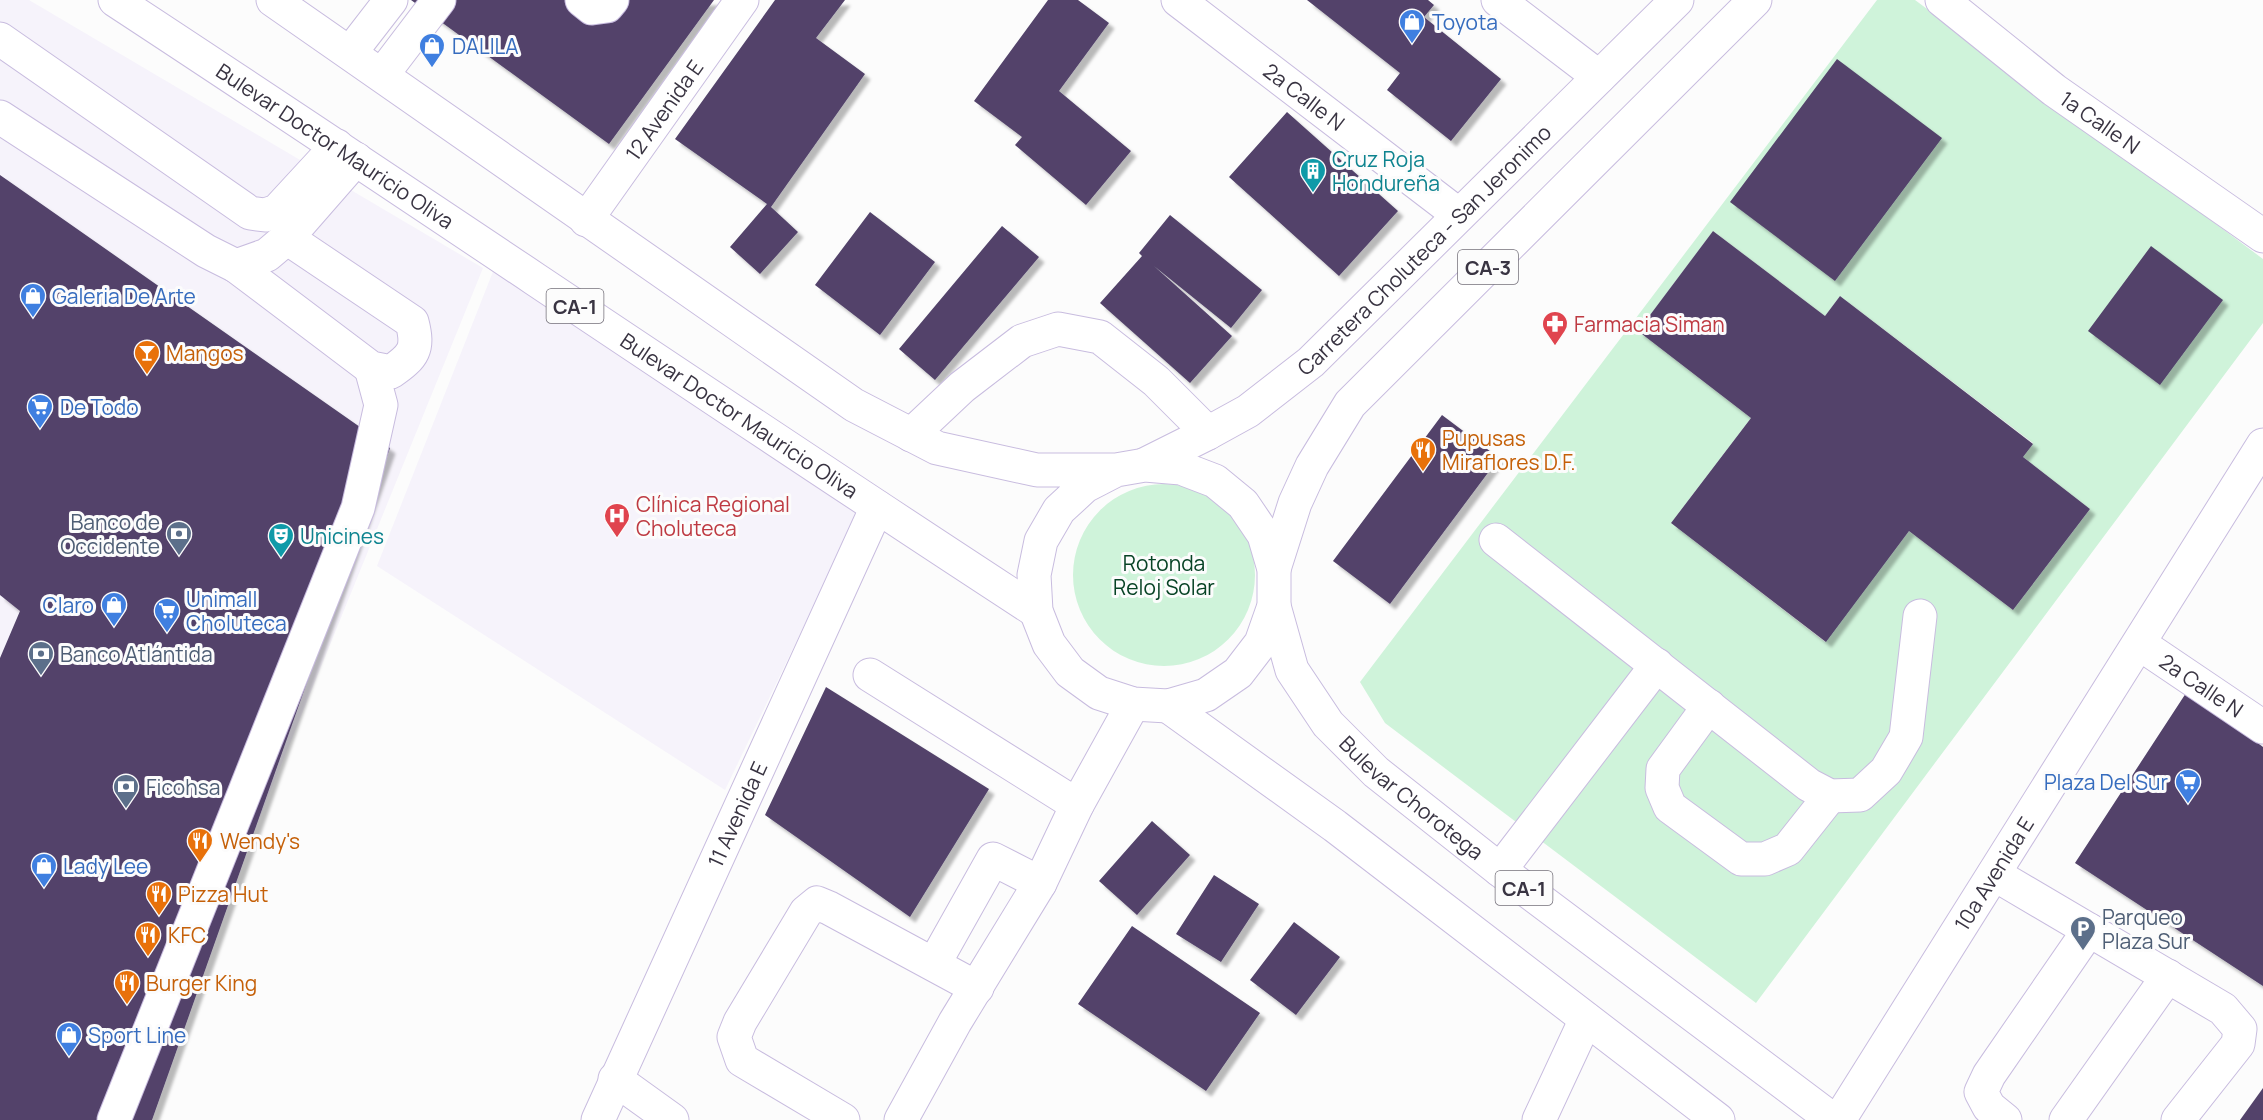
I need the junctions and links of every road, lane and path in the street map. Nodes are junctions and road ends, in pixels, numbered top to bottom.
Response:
1 (115, 0) edge
2 (273, 0) edge
3 (391, 0) edge
4 (439, 0) edge
5 (582, 0) edge
6 (612, 0) edge
7 (742, 0) edge
8 (1178, 0) edge
9 (1498, 0) edge
10 (1677, 0) edge
11 (1755, 0) edge
12 (1942, 0) edge
13 (0, 39) edge
14 (350, 53) junction
15 (382, 75) junction
16 (1599, 77) junction
17 (0, 117) edge
18 (346, 152) junction
19 (1459, 214) junction
20 (586, 220) junction
21 (2263, 236) edge
22 (287, 238) junction
23 (236, 266) junction
24 (371, 368) junction
25 (1208, 433) junction
26 (911, 435) junction
27 (2263, 446) edge
28 (1131, 468) junction
29 (877, 507) junction
30 (1496, 540) dead end
31 (1274, 569) junction
32 (1274, 606) junction
33 (1036, 611) junction
34 (1920, 616) dead end
35 (2140, 644) junction
36 (1657, 665) junction
37 (870, 675) dead end
38 (1133, 704) junction
39 (1168, 706) junction
40 (1709, 706) junction
41 (2263, 727) edge
42 (1830, 796) junction
43 (1077, 805) junction
44 (1500, 870) junction
45 (1994, 874) junction
46 (1040, 883) junction
47 (2089, 930) junction
48 (934, 964) junction
49 (2168, 976) junction
50 (976, 988) junction
51 (1586, 1018) junction
52 (615, 1079) junction
53 (1537, 1117) edge
54 (114, 1120) edge
55 (598, 1120) edge
56 (672, 1120) edge
57 (843, 1120) edge
58 (901, 1120) edge
59 (1718, 1120) edge
60 (1833, 1120) edge
61 (1839, 1120) edge
62 (2005, 1120) edge
63 (2066, 1120) edge
64 (2178, 1120) edge

1 - 18 main road, Bulevar Doctor Mauricio Oliva / CA-1
2 - 14 main road, CA-1
3 - 14 main road
4 - 15 main road
5 - 6 main road
7 - 20 main road, 12 Avenida E
8 - 19 main road, 2a Calle N
9 - 16 main road
10 - 16 main road, Carretera Choluteca - San Jeronimo / CA-3
11 - 31 main road, CA-3
12 - 21 main road, 1a Calle N
13 - 18 main road
14 - 15 main road, CA-1
15 - 20 main road, CA-1
16 - 19 main road, Carretera Choluteca - San Jeronimo / CA-3
17 - 23 main road
18 - 22 main road
18 - 29 main road, Bulevar Doctor Mauricio Oliva / CA-1
19 - 25 main road, Carretera Choluteca - San Jeronimo / CA-3
20 - 26 main road, CA-1
22 - 23 main road
22 - 24 main road
23 - 24 main road
24 - 54 main road
25 - 26 main road
25 - 28 main road, Carretera Choluteca - San Jeronimo / CA-3
26 - 28 main road, CA-1
27 - 35 main road, 10a Avenida E
28 - 31 main road, CA-1
28 - 33 main road, CA-1
29 - 33 main road, Bulevar Doctor Mauricio Oliva / CA-1
29 - 52 main road, 11 Avenida E
30 - 36 main road
31 - 32 main road, CA-1
32 - 39 main road, CA-1
32 - 44 main road, Bulevar Chorotega / CA-1
33 - 38 main road, CA-1
34 - 42 main road
35 - 41 main road, 2a Calle N
35 - 45 main road, 10a Avenida E
36 - 40 main road
36 - 44 main road
37 - 43 main road
38 - 39 main road, CA-1
38 - 43 main road
39 - 51 main road
40 - 42 main road
40 - 42 main road
43 - 46 main road
44 - 60 main road, Bulevar Chorotega / CA-1
45 - 47 main road
45 - 61 main road, 10a Avenida E
46 - 48 main road
46 - 50 main road
47 - 49 main road
47 - 62 main road
48 - 50 main road
48 - 57 main road
49 - 63 main road
49 - 64 main road
50 - 58 main road
51 - 53 main road
51 - 59 main road
52 - 55 main road, 11 Avenida E
52 - 56 main road

